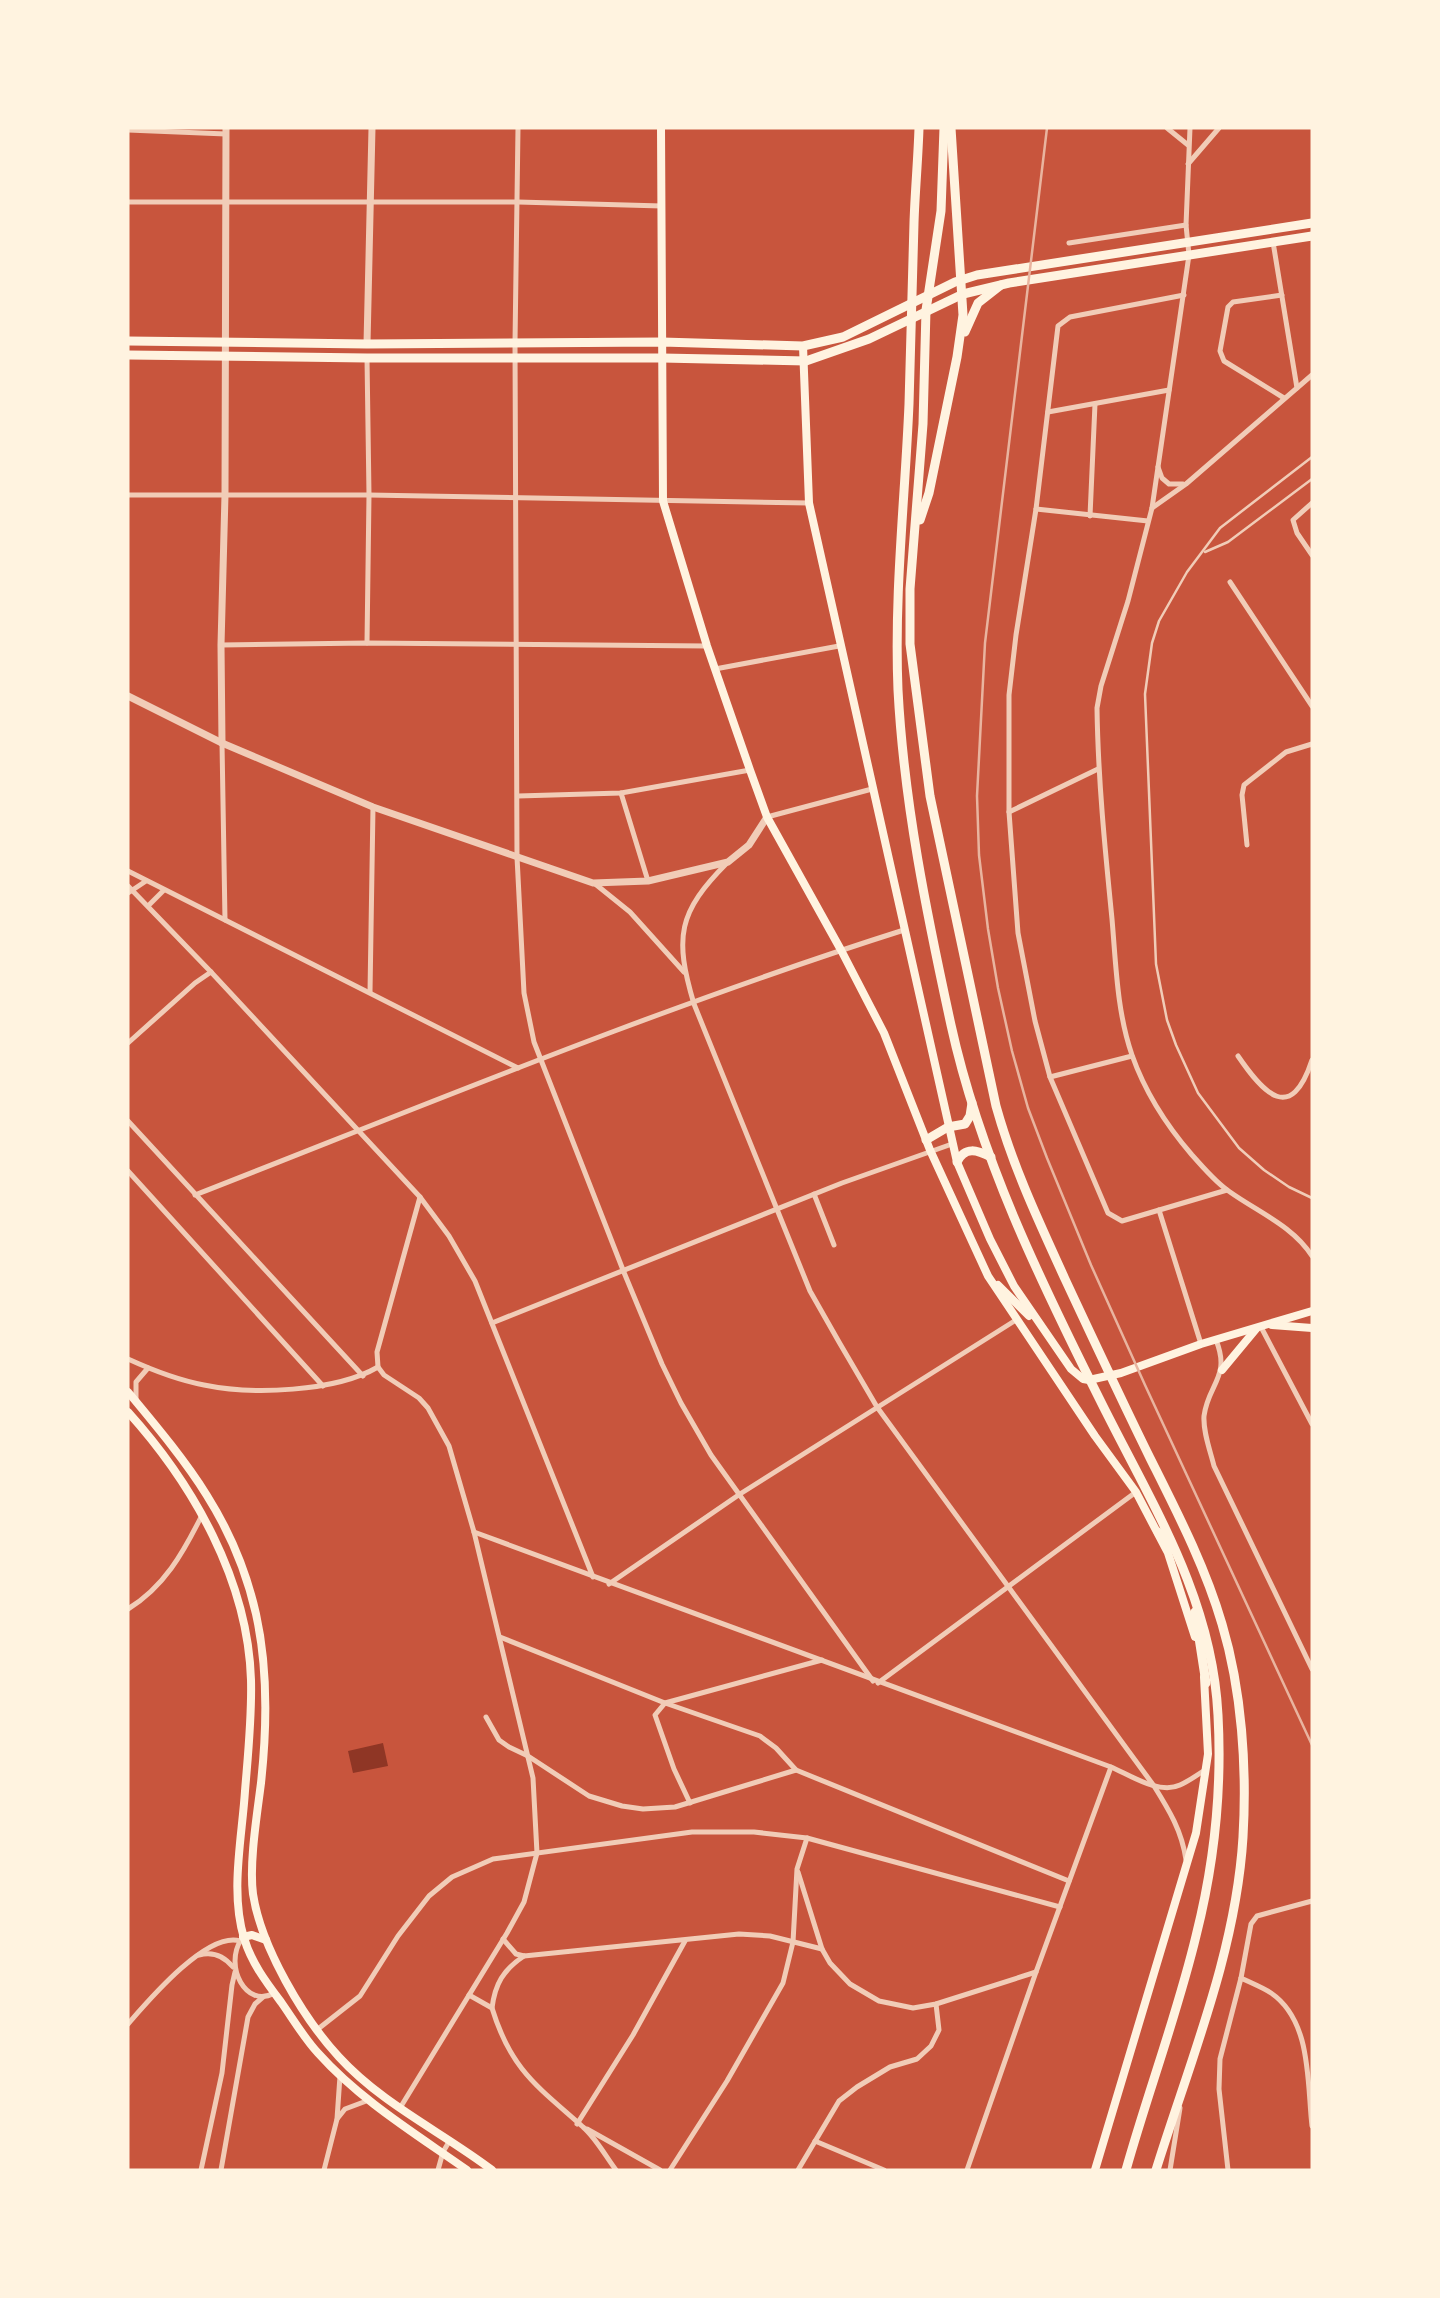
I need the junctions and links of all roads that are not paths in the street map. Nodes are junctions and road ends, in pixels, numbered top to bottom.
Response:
1 (372, 128) edge
2 (518, 128) edge
3 (661, 128) edge
4 (919, 128) edge
5 (944, 128) edge
6 (951, 128) edge
7 (1167, 128) edge
8 (1190, 128) edge
9 (1219, 128) edge
10 (128, 130) edge
11 (226, 131) edge
12 (1188, 145) junction
13 (1188, 164) junction
14 (128, 202) edge
15 (372, 202) junction
16 (518, 202) junction
17 (227, 203) junction
18 (662, 206) junction
19 (1312, 223) edge
20 (1186, 225) junction
21 (1312, 236) edge
22 (1186, 242) junction
23 (1273, 242) junction
24 (1069, 243) dead end
25 (1189, 256) junction
26 (961, 280) junction
27 (1005, 284) junction
28 (962, 293) junction
29 (1184, 295) junction
30 (1282, 295) junction
31 (128, 341) edge
32 (224, 342) junction
33 (662, 342) junction
34 (515, 343) junction
35 (367, 344) junction
36 (803, 346) junction
37 (128, 355) edge
38 (224, 357) junction
39 (957, 357) junction
40 (367, 358) junction
41 (515, 358) junction
42 (662, 358) junction
43 (806, 361) junction
44 (1312, 375) edge
45 (1297, 388) junction
46 (1169, 390) junction
47 (1284, 398) junction
48 (1095, 404) junction
49 (1048, 412) junction
50 (1312, 457) edge
51 (1157, 464) junction
52 (1312, 479) edge
53 (1186, 484) junction
54 (128, 495) edge
55 (225, 495) junction
56 (369, 495) junction
57 (516, 498) junction
58 (663, 501) junction
59 (809, 503) junction
60 (1312, 503) edge
61 (1152, 508) junction
62 (1036, 509) junction
63 (1090, 516) junction
64 (1148, 521) junction
65 (916, 535) junction
66 (1202, 553) junction
67 (1312, 555) edge
68 (1230, 582) dead end
69 (367, 643) junction
70 (221, 645) junction
71 (518, 645) junction
72 (707, 646) junction
73 (839, 646) junction
74 (715, 669) junction
75 (128, 696) edge
76 (1312, 706) edge
77 (222, 743) junction
78 (1312, 744) edge
79 (1098, 769) junction
80 (750, 770) junction
81 (872, 789) junction
82 (621, 793) junction
83 (518, 796) junction
84 (373, 807) junction
85 (1009, 812) junction
86 (767, 817) junction
87 (1247, 845) dead end
88 (517, 857) junction
89 (728, 862) junction
90 (128, 871) edge
91 (146, 881) junction
92 (648, 881) junction
93 (593, 883) junction
94 (129, 890) edge
95 (164, 890) junction
96 (148, 906) junction
97 (225, 920) junction
98 (904, 930) junction
99 (841, 950) junction
100 (211, 972) junction
101 (684, 972) junction
102 (370, 992) junction
103 (694, 1004) junction
104 (128, 1043) edge
105 (1132, 1056) junction
106 (1237, 1056) dead end
107 (541, 1059) junction
108 (1312, 1060) edge
109 (518, 1068) junction
110 (1050, 1076) junction
111 (972, 1102) junction
112 (128, 1121) edge
113 (948, 1127) junction
114 (360, 1131) junction
115 (926, 1140) junction
116 (952, 1144) junction
117 (930, 1150) junction
118 (991, 1157) junction
119 (957, 1162) junction
120 (128, 1171) edge
121 (1227, 1190) junction
122 (814, 1194) junction
123 (195, 1195) junction
124 (420, 1197) junction
125 (1312, 1198) edge
126 (777, 1209) junction
127 (1159, 1210) junction
128 (834, 1245) dead end
129 (1312, 1256) edge
130 (623, 1270) junction
131 (988, 1276) junction
132 (1312, 1311) edge
133 (1016, 1320) junction
134 (492, 1323) junction
135 (1262, 1326) junction
136 (1312, 1328) edge
137 (1043, 1331) junction
138 (1216, 1340) junction
139 (1201, 1344) junction
140 (128, 1359) edge
141 (378, 1367) junction
142 (148, 1368) junction
143 (1222, 1370) junction
144 (363, 1376) junction
145 (323, 1386) junction
146 (128, 1392) edge
147 (136, 1402) junction
148 (877, 1406) junction
149 (128, 1412) edge
150 (1312, 1424) edge
151 (1136, 1492) junction
152 (740, 1494) junction
153 (201, 1517) junction
154 (474, 1532) junction
155 (1158, 1532) junction
156 (1183, 1567) junction
157 (593, 1577) junction
158 (609, 1584) junction
159 (1191, 1586) junction
160 (1008, 1588) junction
161 (128, 1609) edge
162 (500, 1637) junction
163 (822, 1660) junction
164 (1312, 1669) edge
165 (876, 1682) junction
166 (1206, 1683) junction
167 (665, 1703) junction
168 (486, 1717) dead end
169 (528, 1756) junction
170 (1111, 1767) junction
171 (796, 1770) junction
172 (1205, 1770) junction
173 (1154, 1786) junction
174 (690, 1803) junction
175 (807, 1838) junction
176 (537, 1853) junction
177 (1187, 1867) junction
178 (797, 1869) junction
179 (1069, 1881) junction
180 (1312, 1901) edge
181 (1060, 1907) junction
182 (242, 1939) junction
183 (503, 1939) junction
184 (266, 1940) junction
185 (685, 1941) junction
186 (793, 1942) junction
187 (822, 1949) junction
188 (196, 1956) junction
189 (524, 1956) junction
190 (235, 1970) junction
191 (1036, 1972) junction
192 (285, 1977) junction
193 (1241, 1978) junction
194 (274, 1993) junction
195 (469, 1995) junction
196 (263, 1997) junction
197 (936, 2004) junction
198 (492, 2008) junction
199 (128, 2024) edge
200 (318, 2029) junction
201 (340, 2076) junction
202 (1185, 2081) junction
203 (370, 2100) junction
204 (400, 2108) junction
205 (337, 2119) junction
206 (580, 2125) junction
207 (1312, 2126) edge
208 (450, 2140) junction
209 (815, 2141) junction
210 (443, 2152) junction
211 (464, 2168) edge
212 (201, 2170) edge
213 (221, 2170) edge
214 (324, 2170) edge
215 (438, 2170) edge
216 (451, 2170) edge
217 (492, 2170) edge
218 (616, 2170) edge
219 (660, 2170) edge
220 (670, 2170) edge
221 (798, 2170) edge
222 (884, 2170) edge
223 (967, 2170) edge
224 (1095, 2170) edge
225 (1126, 2170) edge
226 (1156, 2170) edge
227 (1170, 2170) edge
228 (1228, 2170) edge

1 - 15 street
2 - 16 street
3 - 18 main road
4 - 111 main road
5 - 65 main road
6 - 26 main road
7 - 12 street
8 - 12 street
9 - 13 street
10 - 11 street
11 - 17 street
12 - 13 street
13 - 20 street
14 - 17 street
15 - 16 street
15 - 17 street
15 - 35 street
16 - 18 street
16 - 34 street
17 - 32 street
18 - 33 main road
19 - 22 main road
20 - 22 street
20 - 24 street
21 - 23 main road
22 - 25 street
22 - 26 main road
23 - 25 main road
23 - 30 street
25 - 27 main road
25 - 29 street
26 - 28 main road
26 - 36 main road
27 - 28 main road
27 - 39 main road
28 - 39 main road
28 - 43 main road
29 - 46 street
29 - 49 street
30 - 45 street
30 - 47 street
31 - 32 main road
32 - 35 main road
32 - 38 street
33 - 34 main road
33 - 36 main road
33 - 42 main road
34 - 35 main road
34 - 41 street
36 - 43 main road
37 - 38 main road
38 - 40 main road
38 - 55 street
39 - 65 main road
40 - 41 main road
40 - 56 street
41 - 42 main road
41 - 57 street
42 - 43 main road
42 - 58 main road
43 - 59 main road
44 - 45 street
45 - 47 street
46 - 48 street
46 - 51 street
47 - 53 street
48 - 49 street
48 - 63 street
49 - 62 street
50 - 66 lane
51 - 53 street
51 - 61 street
52 - 66 lane
53 - 61 street
54 - 55 street
55 - 56 street
55 - 70 street
56 - 57 street
56 - 69 street
57 - 58 street
57 - 71 street
58 - 59 street
58 - 72 main road
59 - 73 main road
60 - 67 street
61 - 64 street
62 - 63 street
62 - 85 street
63 - 64 street
64 - 79 street
65 - 202 main road
66 - 125 lane
68 - 76 street
69 - 70 street
69 - 71 street
70 - 77 street
71 - 72 street
71 - 83 street
72 - 74 main road
73 - 74 street
73 - 81 main road
74 - 80 main road
75 - 77 street
77 - 84 street
77 - 97 street
78 - 87 street
79 - 85 street
79 - 105 street
80 - 82 street
80 - 86 main road
81 - 86 street
81 - 98 main road
82 - 83 street
82 - 92 street
83 - 88 street
84 - 88 street
84 - 102 street
85 - 110 street
86 - 89 street
86 - 99 main road
88 - 93 street
88 - 107 street
89 - 92 street
89 - 101 street
90 - 91 street
91 - 94 street
91 - 95 street
92 - 93 street
93 - 101 street
94 - 96 street
95 - 96 street
95 - 97 street
96 - 100 street
97 - 102 street
98 - 99 street
98 - 113 main road
99 - 103 street
99 - 115 main road
100 - 104 street
100 - 114 street
101 - 103 street
102 - 109 street
103 - 107 street
103 - 126 street
105 - 110 street
105 - 121 street
106 - 108 street
107 - 109 street
107 - 130 street
109 - 114 street
110 - 127 street
111 - 113 main road
111 - 118 main road
112 - 123 street
113 - 115 main road
113 - 116 main road
114 - 123 street
114 - 124 street
115 - 117 main road
116 - 117 street
116 - 119 main road
117 - 122 street
117 - 131 main road
118 - 119 main road
118 - 156 main road
119 - 137 main road
120 - 145 street
121 - 127 street
121 - 129 street
122 - 126 street
122 - 128 street
123 - 144 street
124 - 134 street
124 - 141 street
126 - 130 street
126 - 148 street
127 - 139 street
130 - 134 street
130 - 152 street
131 - 133 main road
131 - 137 main road
132 - 135 main road
133 - 148 street
133 - 151 main road
134 - 157 street
135 - 136 main road
135 - 138 main road
135 - 143 main road
135 - 150 street
137 - 139 main road
138 - 139 main road
138 - 143 street
140 - 142 street
141 - 144 street
141 - 154 street
142 - 145 street
142 - 147 street
143 - 164 street
144 - 145 street
146 - 147 main road
147 - 184 main road
148 - 152 street
148 - 160 street
149 - 153 main road
151 - 155 main road
151 - 160 street
152 - 158 street
152 - 165 street
153 - 161 street
153 - 182 main road
154 - 157 street
154 - 162 street
155 - 156 main road
155 - 166 main road
156 - 159 main road
157 - 158 street
158 - 163 street
159 - 166 main road
159 - 225 main road
160 - 165 street
160 - 173 street
162 - 167 street
162 - 169 street
163 - 165 street
163 - 167 street
165 - 170 street
166 - 172 main road
167 - 171 street
167 - 174 street
168 - 169 street
169 - 174 street
169 - 176 street
170 - 173 street
170 - 179 street
171 - 174 street
171 - 179 street
172 - 173 street
172 - 177 main road
173 - 177 street
175 - 176 street
175 - 178 street
175 - 181 street
176 - 183 street
176 - 200 street
177 - 224 main road
178 - 186 street
178 - 187 street
179 - 181 street
180 - 193 street
181 - 191 street
182 - 184 main road
182 - 188 street
182 - 190 street
182 - 194 main road
183 - 189 street
183 - 195 street
184 - 192 main road
185 - 186 street
185 - 189 street
185 - 206 street
186 - 187 street
186 - 220 street
187 - 197 street
188 - 190 street
188 - 199 street
189 - 198 street
190 - 196 street
190 - 212 street
191 - 197 street
191 - 223 street
192 - 194 main road
192 - 200 main road
193 - 207 street
193 - 228 street
194 - 196 street
194 - 201 main road
195 - 198 street
195 - 204 street
196 - 213 street
197 - 209 street
198 - 206 street
200 - 204 main road
201 - 203 main road
201 - 205 street
202 - 226 main road
202 - 227 street
203 - 205 street
203 - 210 main road
204 - 208 main road
205 - 214 street
206 - 218 street
206 - 219 street
208 - 210 street
208 - 217 main road
209 - 221 street
209 - 222 street
210 - 211 main road
210 - 215 street
211 - 216 street

